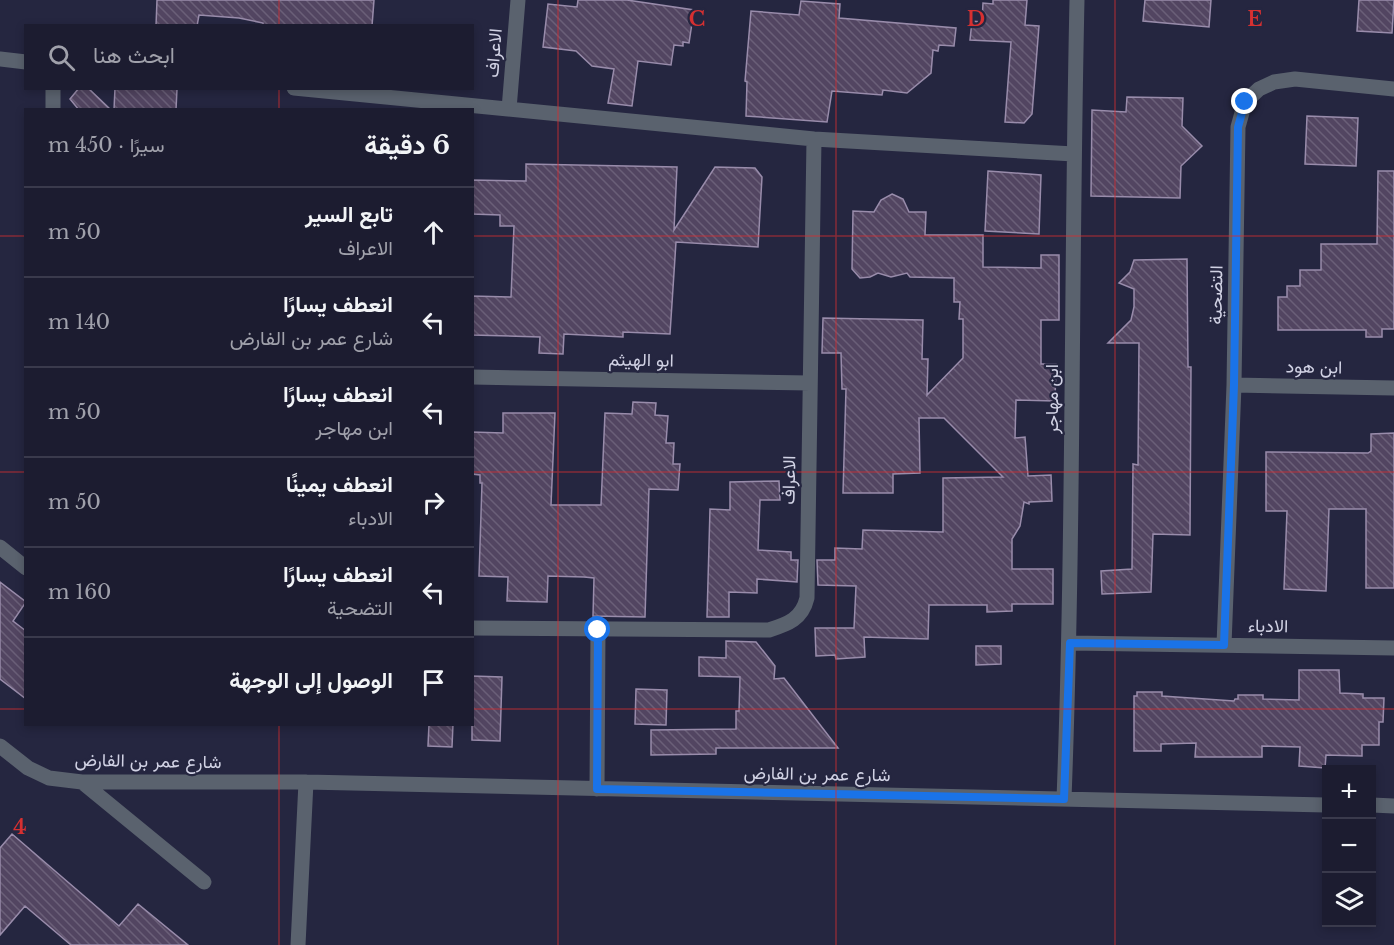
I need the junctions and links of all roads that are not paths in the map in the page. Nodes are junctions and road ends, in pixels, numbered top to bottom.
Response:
1 (518, 0) edge
2 (1077, 0) edge
3 (0, 59) edge
4 (24, 62) edge
5 (1394, 89) edge
6 (53, 90) edge
7 (314, 90) edge
8 (52, 108) edge
9 (509, 109) junction
10 (814, 139) junction
11 (1074, 154) junction
12 (474, 377) edge
13 (810, 383) junction
14 (1234, 385) junction
15 (1394, 388) edge
16 (0, 547) edge
17 (24, 566) edge
18 (474, 628) edge
19 (598, 630) junction
20 (1070, 643) junction
21 (1224, 645) junction
22 (1394, 648) edge
23 (0, 746) edge
24 (82, 782) junction
25 (306, 782) junction
26 (597, 789) junction
27 (1064, 799) junction
28 (1322, 805) edge
29 (1376, 806) edge
30 (1394, 806) edge
31 (204, 882) dead end
32 (298, 945) edge

1 - 9 street, الاعراف
2 - 11 street, ابن مهاجر
3 - 4 street
5 - 14 street, التضحية
6 - 8 street
7 - 9 street
9 - 10 street
10 - 11 street
10 - 13 street, الاعراف
11 - 20 street, ابن مهاجر
12 - 13 street, ابو الهيثم
13 - 19 street, الاعراف
14 - 15 street, ابن هود
14 - 21 street, التضحية
16 - 17 street
18 - 19 street, الاعراف
19 - 26 street
20 - 21 street, الادباء
20 - 27 street, ابن مهاجر
21 - 22 street, الادباء
23 - 24 street, شارع عمر بن الفارض
24 - 25 street, شارع عمر بن الفارض
24 - 31 street
25 - 26 street, شارع عمر بن الفارض
25 - 32 street
26 - 27 street, شارع عمر بن الفارض
27 - 28 street, شارع عمر بن الفارض
29 - 30 street

